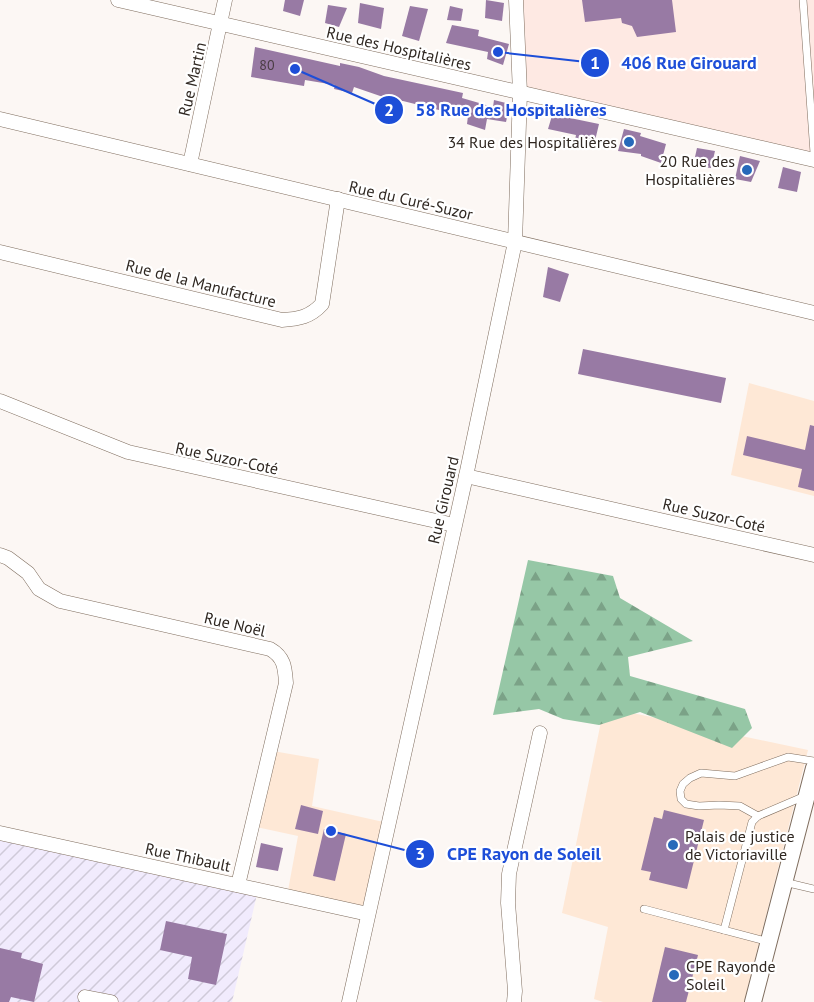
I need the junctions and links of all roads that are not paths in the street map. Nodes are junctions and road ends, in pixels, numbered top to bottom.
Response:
1 (118, 0) edge
2 (225, 0) edge
3 (516, 0) edge
4 (803, 0) edge
5 (221, 24) junction
6 (520, 93) junction
7 (0, 119) edge
8 (814, 153) edge
9 (814, 160) edge
10 (190, 164) junction
11 (339, 199) junction
12 (515, 242) junction
13 (0, 252) edge
14 (814, 313) edge
15 (0, 401) edge
16 (466, 476) junction
17 (454, 525) junction
18 (0, 555) edge
19 (814, 555) edge
20 (540, 733) dead end
21 (814, 761) edge
22 (814, 768) edge
23 (807, 795) junction
24 (758, 816) junction
25 (0, 832) edge
26 (784, 882) junction
27 (238, 885) junction
28 (814, 889) edge
29 (644, 909) dead end
30 (368, 914) junction
31 (724, 930) junction
32 (769, 942) junction
33 (85, 997) dead end
34 (111, 1002) edge
35 (349, 1002) edge
36 (514, 1002) edge
37 (753, 1002) edge

1 - 5 street, Rue des Hospitalières
2 - 5 street, Rue Martin
3 - 6 street, Rue Girouard
4 - 8 lane
5 - 6 street, Rue des Hospitalières
5 - 10 street, Rue Martin
6 - 9 street, Rue des Hospitalières
6 - 12 street, Rue Girouard
7 - 10 street, Rue du Curé-Suzor
10 - 11 street, Rue du Curé-Suzor
11 - 12 street, Rue du Curé-Suzor
11 - 13 street, Rue de la Manufacture
12 - 14 street, Rue du Curé-Suzor
12 - 16 street, Rue Girouard
15 - 17 street, Rue Suzor-Coté
16 - 17 street, Rue Girouard
16 - 19 street, Rue Suzor-Coté
17 - 30 street, Rue Girouard
18 - 27 street, Rue Noël
20 - 36 street
21 - 24 lane
22 - 23 street
23 - 24 lane
23 - 26 street
24 - 31 lane
25 - 27 street, Rue Thibault
26 - 28 lane
26 - 32 street
27 - 30 street, Rue Thibault
29 - 31 lane
30 - 35 street, Rue Girouard
31 - 32 lane
32 - 37 street
33 - 34 street

